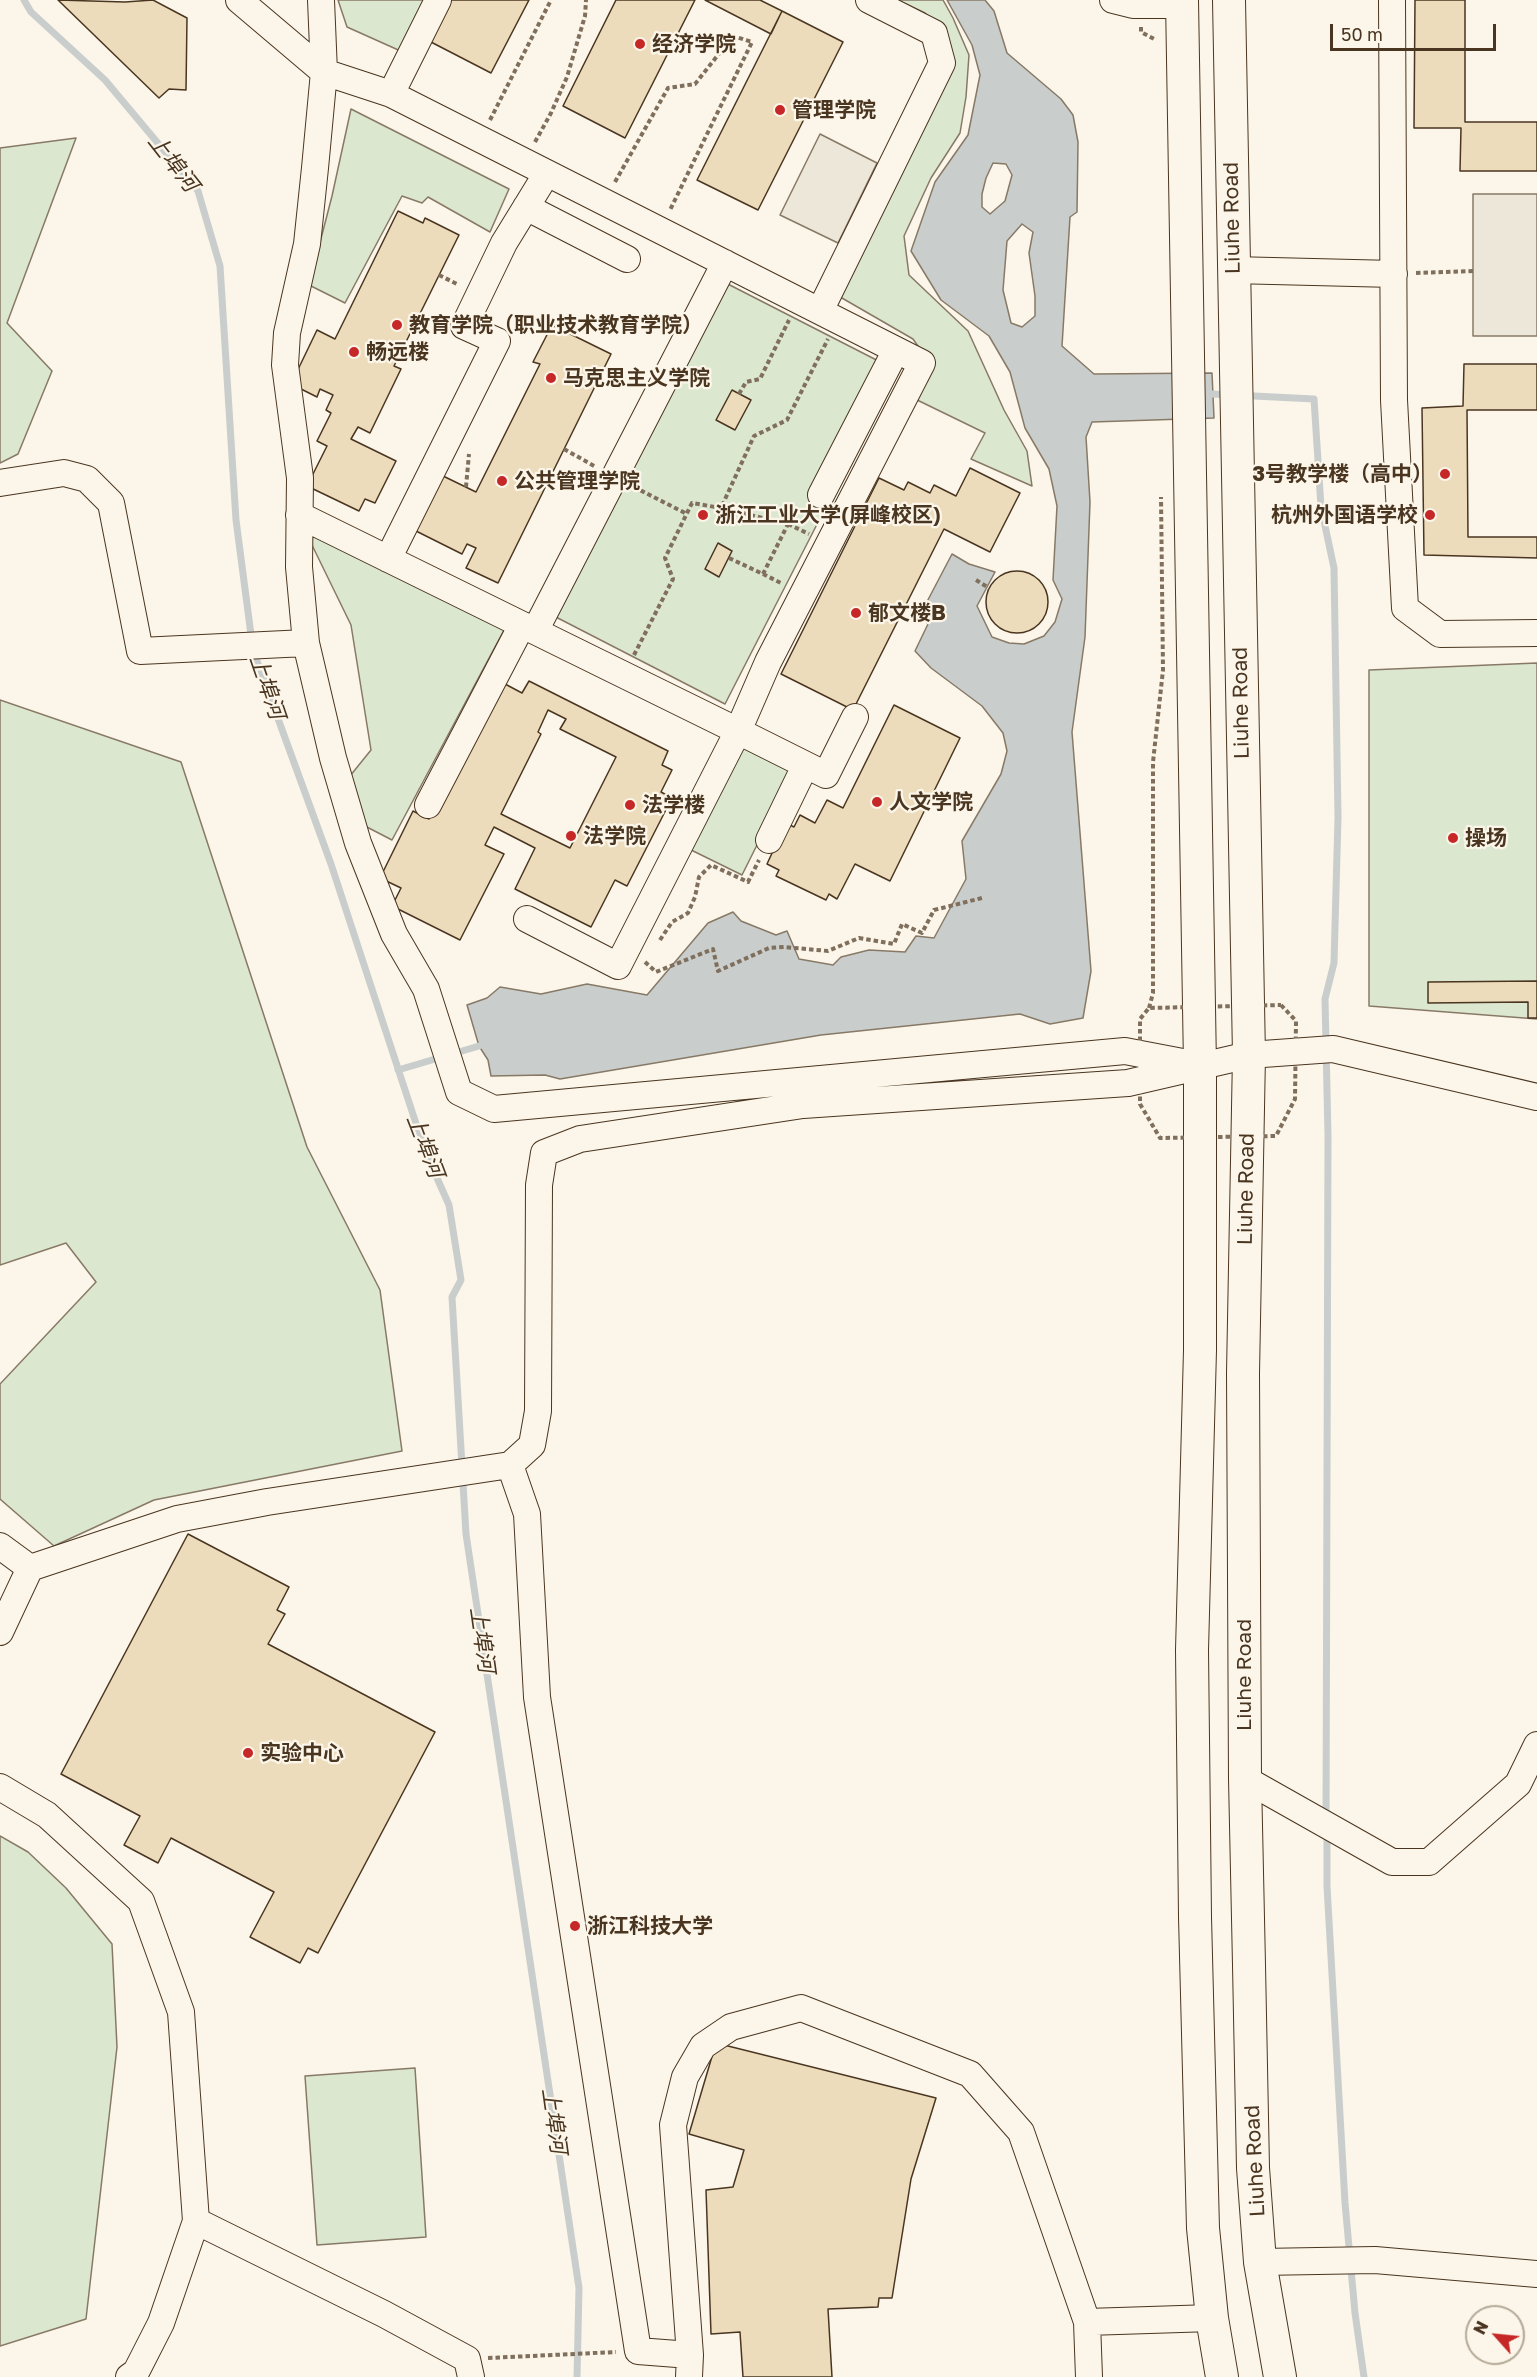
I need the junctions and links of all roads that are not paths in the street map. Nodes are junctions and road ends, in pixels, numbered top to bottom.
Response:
1 (239, 0) edge
2 (321, 0) edge
3 (438, 0) edge
4 (869, 0) edge
5 (1113, 0) edge
6 (1229, 0) edge
7 (1392, 0) edge
8 (1182, 2) edge
9 (324, 72) junction
10 (391, 94) junction
11 (547, 173) junction
12 (526, 207) junction
13 (627, 259) dead end
14 (725, 263) junction
15 (1232, 270) junction
16 (1394, 274) junction
17 (819, 310) junction
18 (896, 350) junction
19 (0, 483) edge
20 (821, 495) dead end
21 (299, 515) junction
22 (388, 559) junction
23 (529, 628) junction
24 (1537, 633) edge
25 (306, 643) junction
26 (855, 717) dead end
27 (738, 731) junction
28 (805, 766) junction
29 (428, 805) dead end
30 (769, 840) road end
31 (527, 919) dead end
32 (1249, 1055) junction
33 (1200, 1065) junction
34 (1537, 1097) edge
35 (498, 1467) junction
36 (0, 1546) edge
37 (30, 1568) junction
38 (0, 1632) edge
39 (1537, 1745) edge
40 (1245, 1779) junction
41 (0, 1787) edge
42 (196, 2221) junction
43 (1260, 2262) junction
44 (1537, 2274) edge
45 (1212, 2318) junction
46 (1087, 2322) junction
47 (689, 2366) edge
48 (469, 2368) edge
49 (129, 2377) edge
50 (1089, 2377) edge
51 (1222, 2377) edge
52 (1280, 2377) edge

1 - 9 street
2 - 9 street
3 - 10 street
4 - 17 street
5 - 8 street
6 - 15 main road, Liuhe Road
7 - 16 street
8 - 33 main road
9 - 10 street
9 - 21 street
10 - 11 street
11 - 12 street
11 - 14 street
12 - 13 street
12 - 22 street
14 - 17 street
14 - 23 street
15 - 16 street
15 - 32 main road, Liuhe Road
16 - 24 street
17 - 18 street
18 - 20 street
18 - 27 street
19 - 25 street
21 - 22 street
21 - 25 street
22 - 23 street
23 - 27 street
23 - 29 street
25 - 33 street
26 - 28 street
27 - 28 street
27 - 31 street
28 - 30 street
32 - 33 street
32 - 34 street
32 - 40 main road, Liuhe Road
33 - 35 street
33 - 45 main road
35 - 37 street
35 - 47 street
36 - 37 street
37 - 38 street
39 - 40 street
40 - 43 main road, Liuhe Road
41 - 42 street
42 - 48 street
42 - 49 street
43 - 44 street
43 - 52 main road, Liuhe Road
45 - 46 street
45 - 51 main road
46 - 47 street
46 - 50 street

